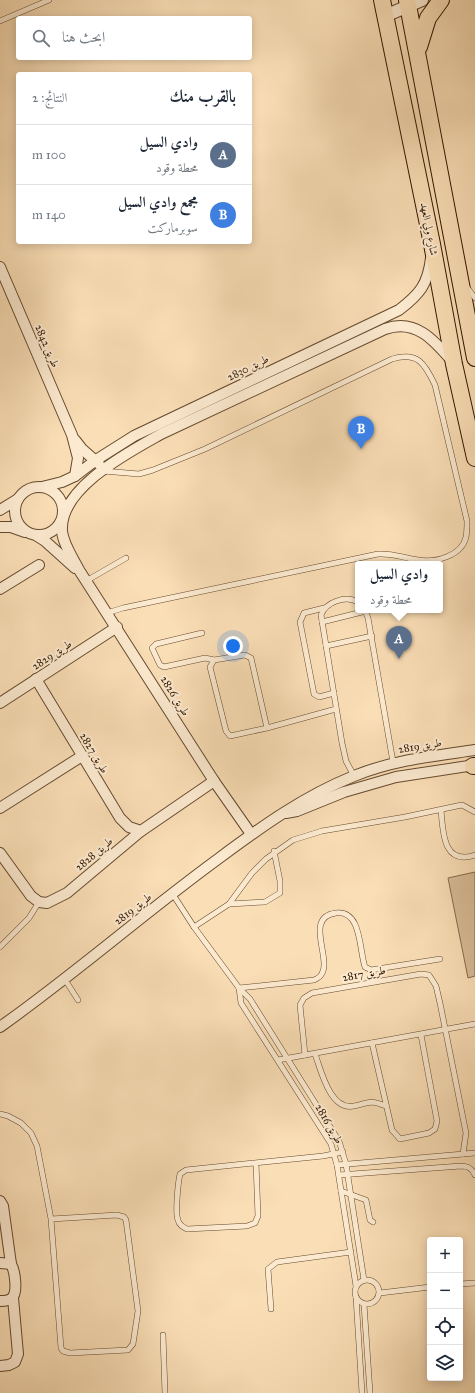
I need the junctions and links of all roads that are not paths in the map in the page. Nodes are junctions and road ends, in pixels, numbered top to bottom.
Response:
1 (49, 0) edge
2 (441, 0) edge
3 (412, 2) edge
4 (384, 4) edge
5 (0, 21) edge
6 (418, 52) junction
7 (432, 244) junction
8 (0, 267) edge
9 (460, 282) junction
10 (475, 298) edge
11 (473, 336) edge
12 (475, 358) edge
13 (454, 364) junction
14 (72, 435) junction
15 (475, 458) edge
16 (96, 460) junction
17 (102, 471) junction
18 (75, 476) junction
19 (42, 487) junction
20 (18, 499) junction
21 (0, 510) edge
22 (63, 518) junction
23 (0, 527) edge
24 (33, 535) junction
25 (126, 558) dead end
26 (39, 565) dead end
27 (79, 570) junction
28 (86, 581) junction
29 (0, 590) edge
30 (355, 601) edge
31 (324, 608) junction
32 (107, 613) junction
33 (355, 613) edge
34 (367, 613) edge
35 (322, 622) junction
36 (117, 627) junction
37 (202, 633) dead end
38 (372, 636) junction
39 (326, 646) junction
40 (214, 660) junction
41 (36, 679) junction
42 (334, 693) junction
43 (0, 703) edge
44 (336, 709) junction
45 (267, 728) junction
46 (82, 756) junction
47 (393, 762) junction
48 (475, 762) edge
49 (354, 776) junction
50 (396, 777) junction
51 (214, 781) junction
52 (361, 787) junction
53 (0, 808) edge
54 (441, 810) junction
55 (475, 812) edge
56 (284, 814) junction
57 (141, 831) junction
58 (251, 834) junction
59 (274, 851) junction
60 (0, 853) edge
61 (475, 855) edge
62 (172, 893) junction
63 (39, 902) junction
64 (229, 904) junction
65 (194, 926) junction
66 (0, 947) edge
67 (440, 959) dead end
68 (64, 978) junction
69 (239, 988) junction
70 (78, 1000) dead end
71 (475, 1024) edge
72 (1, 1025) edge
73 (446, 1030) junction
74 (421, 1035) junction
75 (372, 1044) junction
76 (315, 1054) junction
77 (305, 1055) junction
78 (288, 1058) junction
79 (278, 1060) junction
80 (386, 1106) junction
81 (0, 1114) edge
82 (343, 1152) junction
83 (475, 1153) edge
84 (334, 1154) junction
85 (463, 1154) junction
86 (256, 1163) junction
87 (346, 1164) junction
88 (337, 1165) junction
89 (348, 1174) junction
90 (339, 1175) junction
91 (475, 1175) edge
92 (341, 1191) junction
93 (350, 1194) junction
94 (0, 1201) edge
95 (51, 1219) junction
96 (374, 1222) dead end
97 (351, 1252) junction
98 (0, 1263) edge
99 (11, 1264) junction
100 (364, 1280) junction
101 (475, 1283) edge
102 (463, 1284) edge
103 (356, 1286) junction
104 (427, 1287) edge
105 (380, 1292) junction
106 (356, 1297) junction
107 (13, 1298) junction
108 (0, 1301) edge
109 (364, 1304) junction
110 (271, 1309) dead end
111 (163, 1334) dead end
112 (0, 1366) edge
113 (165, 1393) edge
114 (362, 1393) edge
115 (370, 1393) edge

1 - 5 lane
2 - 6 main road
3 - 4 street
3 - 6 main road, شارع ولي العهد
4 - 7 main road, شارع ولي العهد
6 - 9 main road, شارع ولي العهد
7 - 13 main road, شارع ولي العهد
7 - 16 street, طريق 2830
8 - 14 street, طريق 2842
9 - 10 lane
9 - 11 main road, شارع ولي العهد
11 - 12 main road, شارع ولي العهد
13 - 15 main road, شارع ولي العهد
13 - 17 street, طريق 2830
14 - 16 street, طريق 2842
14 - 18 street, طريق 2842
16 - 17 street
16 - 18 street, طريق 2830
17 - 22 street, طريق 2830
17 - 32 lane
18 - 19 street, طريق 2830
19 - 20 street
19 - 22 street
20 - 21 street
20 - 24 street
22 - 24 street
22 - 27 street, طريق 2826
23 - 24 street
24 - 27 street, طريق 2826
25 - 28 lane
26 - 29 street
27 - 28 street, طريق 2826
28 - 32 street, طريق 2826
30 - 31 lane
31 - 35 lane
31 - 42 lane
32 - 36 street, طريق 2826
33 - 35 lane
34 - 38 lane
35 - 39 lane
36 - 41 street, طريق 2829
36 - 51 street, طريق 2826
37 - 40 lane
38 - 39 lane
38 - 47 lane
39 - 42 lane
40 - 45 lane
40 - 45 lane
41 - 43 street, طريق 2829
41 - 46 street, طريق 2827
42 - 44 lane
44 - 45 lane
44 - 49 lane
46 - 53 street
46 - 57 street, طريق 2827
47 - 48 street, طريق 2819
47 - 49 street, طريق 2819
47 - 50 street
48 - 50 street, طريق 2819
49 - 52 street
49 - 56 street, طريق 2819
50 - 52 street, طريق 2819
51 - 57 street, طريق 2828
51 - 58 street, طريق 2826
52 - 56 street, طريق 2819
54 - 55 lane
54 - 59 lane
54 - 61 lane
56 - 58 street, طريق 2819
57 - 63 street, طريق 2828
58 - 62 street, طريق 2819
59 - 64 lane
59 - 64 lane
60 - 63 street
62 - 65 lane, طريق 2816
62 - 68 street, طريق 2819
63 - 66 lane
64 - 65 lane
65 - 69 lane, طريق 2816
67 - 69 lane
68 - 70 lane
68 - 72 street, طريق 2819
69 - 78 lane, طريق 2816
69 - 79 lane, طريق 2816
71 - 73 lane
73 - 74 lane
73 - 77 lane, طريق 2817
73 - 85 lane
74 - 75 lane
74 - 80 lane
75 - 76 lane
75 - 80 lane
76 - 77 lane
76 - 80 lane
77 - 78 lane
78 - 79 lane
78 - 82 lane, طريق 2816
79 - 84 lane, طريق 2816
81 - 95 lane
82 - 84 lane
82 - 87 lane, طريق 2816
83 - 85 lane
84 - 86 lane
84 - 88 lane, طريق 2816
85 - 87 lane
86 - 86 lane
87 - 88 lane
87 - 89 lane, طريق 2816
88 - 90 lane, طريق 2816
89 - 90 lane
89 - 91 lane
89 - 93 lane, طريق 2816
90 - 92 lane, طريق 2816
92 - 93 lane
92 - 97 lane, طريق 2816
93 - 96 lane
93 - 100 lane, طريق 2816
94 - 99 street
95 - 95 lane
97 - 103 lane, طريق 2816
97 - 110 lane
98 - 99 street
99 - 107 street
100 - 103 lane
100 - 105 lane
101 - 102 lane
103 - 106 lane
104 - 105 lane
105 - 109 lane
106 - 109 lane
106 - 114 lane
107 - 108 street
107 - 112 street
109 - 115 lane
111 - 113 lane

